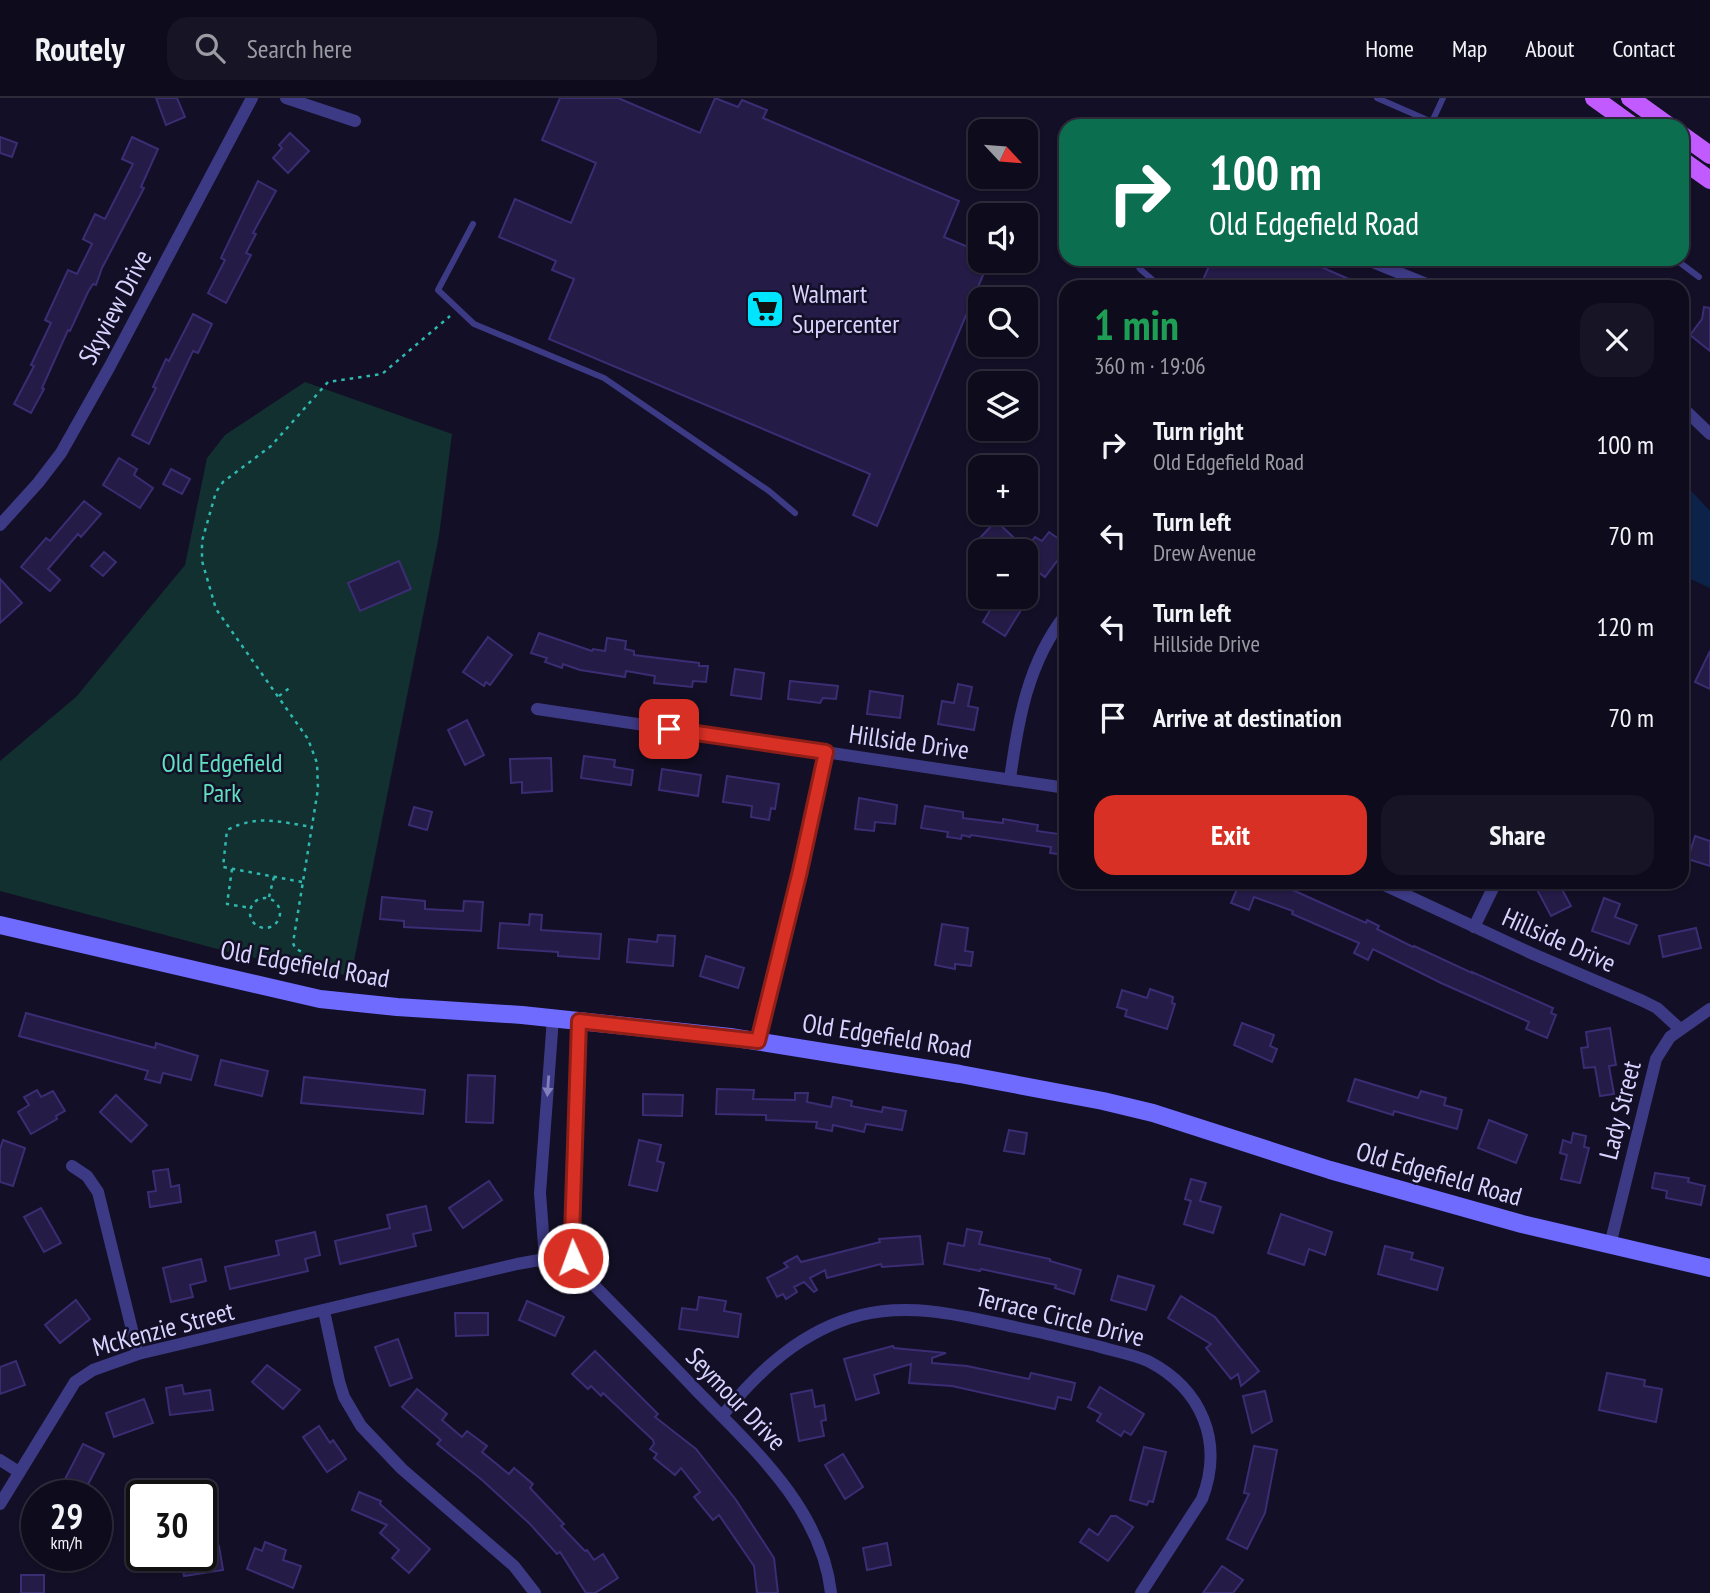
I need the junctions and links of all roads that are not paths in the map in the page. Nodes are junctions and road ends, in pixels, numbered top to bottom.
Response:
1 (252, 98) edge
2 (286, 98) edge
3 (1377, 98) edge
4 (1443, 98) edge
5 (1594, 98) edge
6 (1630, 98) edge
7 (1391, 101) edge
8 (1410, 101) dead end
9 (1406, 111) junction
10 (1421, 119) edge
11 (1433, 119) edge
12 (1623, 119) edge
13 (1659, 119) edge
14 (355, 121) dead end
15 (1689, 140) edge
16 (1710, 155) edge
17 (1689, 165) edge
18 (1710, 180) edge
19 (473, 224) dead end
20 (1138, 266) edge
21 (1383, 266) edge
22 (1684, 266) edge
23 (1699, 277) dead end
24 (1152, 280) edge
25 (1417, 280) edge
26 (1689, 414) edge
27 (1710, 433) edge
28 (795, 513) dead end
29 (0, 526) edge
30 (1059, 624) edge
31 (537, 709) dead end
32 (826, 752) junction
33 (1010, 779) junction
34 (1059, 787) edge
35 (1393, 889) edge
36 (1493, 889) edge
37 (0, 925) edge
38 (1474, 928) junction
39 (1710, 1009) edge
40 (552, 1018) junction
41 (579, 1021) junction
42 (1680, 1029) junction
43 (758, 1041) junction
44 (72, 1166) dead end
45 (1610, 1245) junction
46 (573, 1258) junction
47 (545, 1259) junction
48 (1710, 1268) edge
49 (324, 1311) junction
50 (138, 1354) junction
51 (722, 1416) junction
52 (0, 1460) edge
53 (19, 1472) junction
54 (0, 1504) edge
55 (535, 1593) edge
56 (831, 1593) edge
57 (1141, 1593) edge

1 - 29 street, Skyview Drive
2 - 14 street
3 - 7 lane
4 - 11 lane
5 - 12 main road
6 - 13 main road
7 - 9 lane
8 - 9 lane
9 - 10 lane
15 - 16 main road
17 - 18 main road
19 - 28 lane
20 - 24 lane
21 - 25 street
22 - 23 lane
26 - 27 street
30 - 33 street
31 - 32 street, Hillside Drive
32 - 33 street, Hillside Drive
32 - 43 street
33 - 34 street, Hillside Drive
35 - 38 street, Hillside Drive
36 - 38 street
37 - 40 street, Old Edgefield Road
38 - 42 street, Hillside Drive
39 - 42 street, Lady Street
40 - 41 street, Old Edgefield Road
40 -> 47 street
41 - 43 street, Old Edgefield Road
41 - 46 street
42 - 45 street, Lady Street
43 - 45 street, Old Edgefield Road
44 - 50 street
45 - 48 street, Old Edgefield Road
46 - 47 street
46 - 51 street, Seymour Drive
47 - 49 street, McKenzie Street
49 - 50 street, McKenzie Street
49 - 55 street
50 - 53 street, McKenzie Street
51 - 56 street, Seymour Drive
51 - 57 street, Terrace Circle Drive
52 - 53 street
53 - 54 street, McKenzie Street

